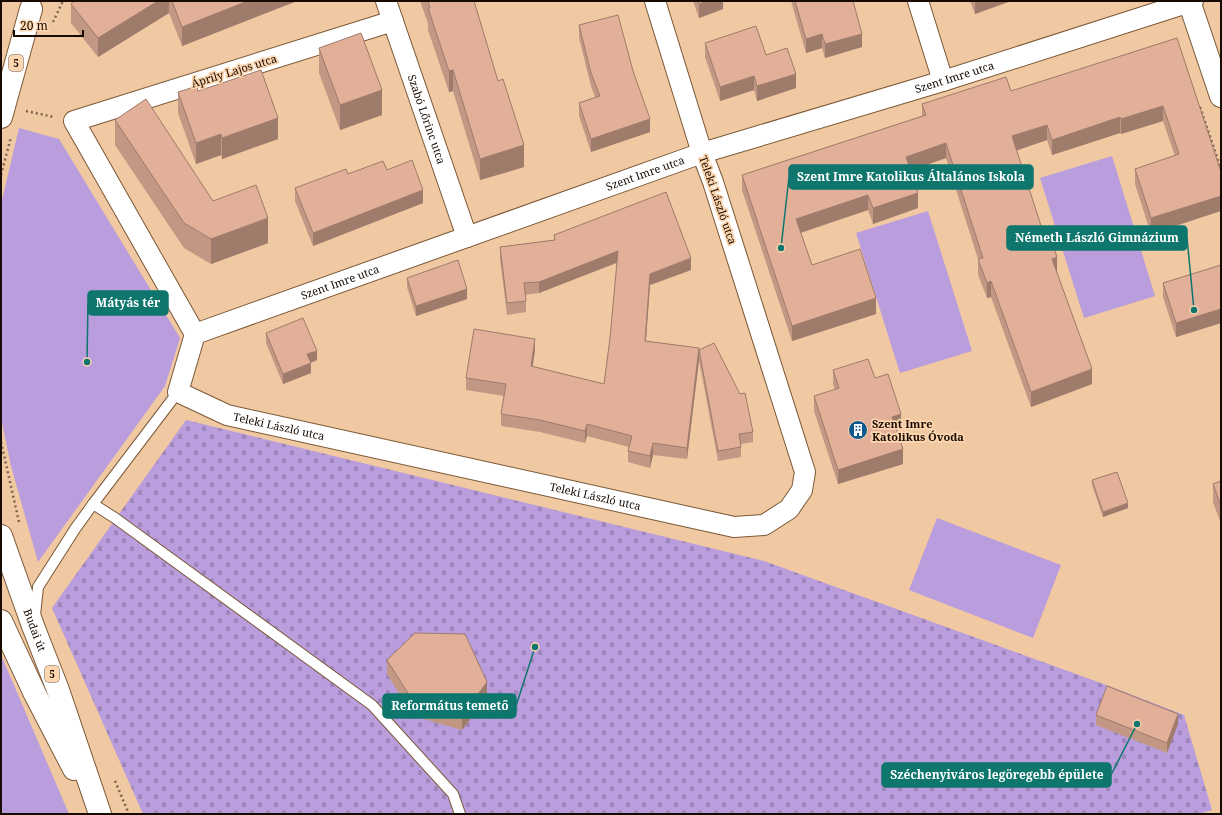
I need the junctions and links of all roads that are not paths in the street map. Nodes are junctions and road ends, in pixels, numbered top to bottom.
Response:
1 (386, 1) edge
2 (655, 1) edge
3 (918, 1) edge
4 (1191, 1) edge
5 (34, 5) edge
6 (393, 21) junction
7 (1, 61) edge
8 (943, 81) junction
9 (1221, 96) edge
10 (1, 117) edge
11 (702, 153) junction
12 (467, 237) junction
13 (195, 334) junction
14 (178, 392) junction
15 (93, 504) junction
16 (1, 536) edge
17 (1, 621) edge
18 (33, 626) junction
19 (97, 814) edge
20 (100, 814) edge
21 (460, 814) edge

1 - 6 street, Szabó Lőrinc utca
2 - 11 street, Teleki László utca
3 - 8 street
4 - 8 street, Szent Imre utca
4 - 9 main road
5 - 7 main road, 5
5 - 10 main road, 5
6 - 12 street, Szabó Lőrinc utca
6 - 13 street, Áprily Lajos utca
8 - 11 street, Szent Imre utca
11 - 12 street, Szent Imre utca
11 - 14 street, Teleki László utca
12 - 13 street, Szent Imre utca
13 - 14 street
14 - 15 lane
15 - 18 lane
15 - 21 lane
16 - 18 main road, Budai út / 5
17 - 19 main road, 5
18 - 20 main road, Budai út / 5

